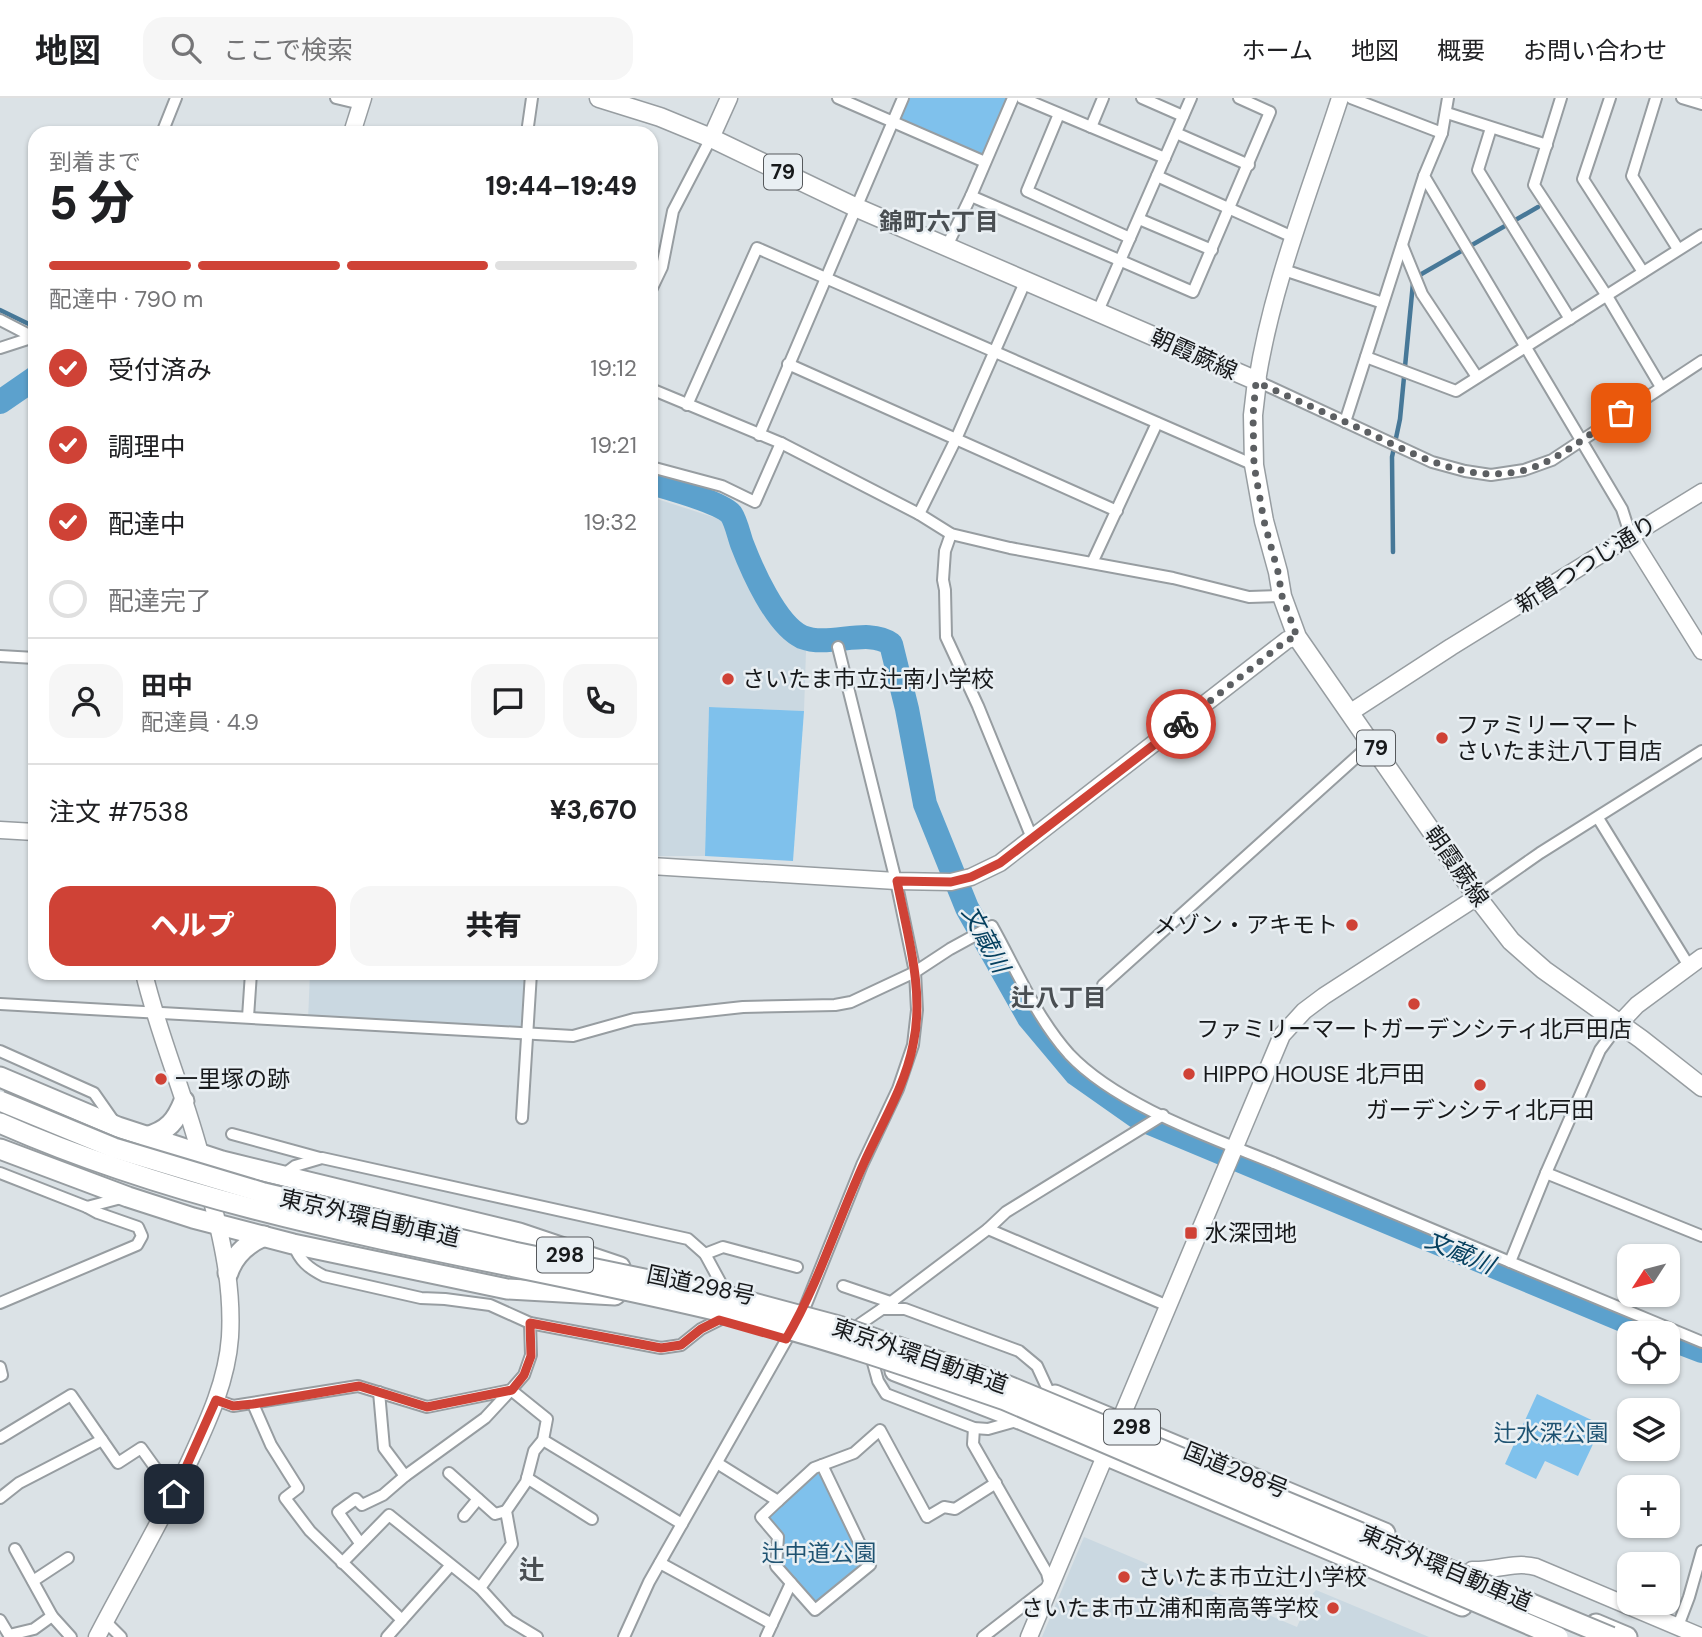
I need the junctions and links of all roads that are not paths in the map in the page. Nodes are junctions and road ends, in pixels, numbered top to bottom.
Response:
1 (176, 98) edge
2 (336, 98) edge
3 (532, 98) edge
4 (599, 98) edge
5 (729, 98) edge
6 (838, 98) edge
7 (903, 98) edge
8 (1013, 98) edge
9 (1022, 98) edge
10 (1103, 98) edge
11 (1142, 98) edge
12 (1191, 98) edge
13 (1239, 98) edge
14 (1340, 98) edge
15 (1351, 98) edge
16 (1448, 98) edge
17 (1561, 98) edge
18 (1609, 98) edge
19 (1656, 98) edge
20 (1682, 98) edge
21 (362, 101) edge
22 (1702, 104) edge
23 (1447, 113) junction
24 (1059, 114) junction
25 (1184, 116) junction
26 (892, 122) junction
27 (165, 126) edge
28 (354, 126) edge
29 (528, 126) edge
30 (1091, 127) junction
31 (1491, 128) junction
32 (1176, 133) junction
33 (1442, 133) junction
34 (711, 138) junction
35 (1547, 145) junction
36 (1165, 158) junction
37 (985, 162) junction
38 (1248, 165) junction
39 (1157, 176) junction
40 (1424, 176) junction
41 (971, 196) junction
42 (855, 207) junction
43 (1230, 209) junction
44 (1139, 219) junction
45 (1702, 235) edge
46 (1130, 238) junction
47 (1295, 238) junction
48 (1402, 245) junction
49 (947, 246) junction
50 (1678, 249) junction
51 (1212, 250) junction
52 (1120, 261) junction
53 (1284, 270) junction
54 (1643, 272) junction
55 (658, 275) edge
56 (826, 276) junction
57 (1026, 280) junction
58 (1607, 296) junction
59 (1383, 303) junction
60 (1098, 311) junction
61 (1570, 319) junction
62 (0, 320) edge
63 (28, 334) edge
64 (28, 339) edge
65 (1525, 347) junction
66 (0, 348) edge
67 (994, 351) junction
68 (1366, 357) junction
69 (1702, 361) edge
70 (788, 364) junction
71 (1477, 377) junction
72 (1256, 382) junction
73 (1661, 387) junction
74 (658, 392) edge
75 (687, 405) junction
76 (1345, 422) junction
77 (1157, 423) junction
78 (758, 435) junction
79 (956, 439) junction
80 (1581, 440) junction
81 (781, 443) junction
82 (1254, 465) junction
83 (658, 469) edge
84 (1702, 492) edge
85 (1116, 511) junction
86 (919, 514) junction
87 (951, 534) junction
88 (1631, 537) junction
89 (1092, 563) junction
90 (1282, 596) junction
91 (1297, 637) junction
92 (838, 648) dead end
93 (1702, 651) edge
94 (0, 656) edge
95 (28, 658) edge
96 (1351, 712) junction
97 (1372, 743) junction
98 (1702, 751) edge
99 (1598, 818) junction
100 (0, 830) edge
101 (28, 832) edge
102 (1032, 838) junction
103 (658, 866) edge
104 (897, 881) junction
105 (1477, 897) junction
106 (1696, 961) edge
107 (915, 972) junction
108 (146, 980) edge
109 (251, 980) edge
110 (531, 980) edge
111 (1103, 985) dead end
112 (0, 1004) edge
113 (155, 1013) junction
114 (248, 1017) junction
115 (1620, 1023) junction
116 (528, 1033) junction
117 (0, 1051) edge
118 (0, 1077) edge
119 (1702, 1087) edge
120 (0, 1101) edge
121 (184, 1101) junction
122 (1163, 1115) junction
123 (522, 1118) dead end
124 (0, 1123) edge
125 (118, 1127) junction
126 (232, 1134) dead end
127 (146, 1137) junction
128 (0, 1149) edge
129 (1231, 1153) junction
130 (201, 1154) junction
131 (322, 1158) junction
132 (0, 1173) edge
133 (1546, 1173) junction
134 (283, 1175) junction
135 (128, 1197) junction
136 (87, 1207) junction
137 (218, 1225) junction
138 (988, 1229) junction
139 (264, 1236) junction
140 (1702, 1237) edge
141 (510, 1242) dead end
142 (293, 1244) junction
143 (705, 1254) junction
144 (1510, 1262) junction
145 (620, 1267) junction
146 (797, 1267) dead end
147 (507, 1272) dead end
148 (228, 1273) junction
149 (843, 1286) dead end
150 (724, 1289) junction
151 (615, 1296) junction
152 (0, 1303) edge
153 (886, 1305) junction
154 (1168, 1306) junction
155 (805, 1307) junction
156 (719, 1320) junction
157 (530, 1323) junction
158 (860, 1324) junction
159 (786, 1339) junction
160 (1702, 1342) edge
161 (873, 1363) junction
162 (0, 1367) edge
163 (0, 1376) edge
164 (512, 1390) junction
165 (379, 1392) junction
166 (1049, 1392) junction
167 (216, 1400) junction
168 (253, 1404) junction
169 (1022, 1420) junction
170 (1120, 1422) junction
171 (974, 1428) junction
172 (0, 1438) edge
173 (102, 1440) junction
174 (543, 1440) junction
175 (1107, 1455) junction
176 (717, 1463) junction
177 (822, 1465) junction
178 (449, 1473) dead end
179 (405, 1476) junction
180 (527, 1478) junction
181 (996, 1483) junction
182 (174, 1494) junction
183 (0, 1498) edge
184 (478, 1499) junction
185 (778, 1501) junction
186 (506, 1511) junction
187 (464, 1516) dead end
188 (592, 1519) dead end
189 (682, 1524) junction
190 (359, 1543) junction
191 (15, 1549) dead end
192 (1702, 1550) edge
193 (68, 1558) dead end
194 (342, 1563) junction
195 (660, 1563) junction
196 (450, 1566) junction
197 (1472, 1570) junction
198 (33, 1581) junction
199 (791, 1583) junction
200 (1051, 1585) junction
201 (480, 1588) junction
202 (52, 1616) junction
203 (0, 1620) edge
204 (402, 1620) junction
205 (105, 1621) junction
206 (772, 1624) junction
207 (1680, 1628) junction
208 (392, 1635) edge
209 (9, 1636) edge
210 (71, 1637) edge
211 (97, 1637) edge
212 (121, 1637) edge
213 (537, 1637) edge
214 (624, 1637) edge
215 (766, 1637) edge
216 (983, 1637) edge
217 (1029, 1637) edge
218 (1534, 1637) edge
219 (1558, 1637) edge
220 (1611, 1637) edge
221 (1628, 1637) edge
222 (1702, 1637) edge

1 - 27 street
2 - 21 street
3 - 29 street
4 - 34 main road, 朝霞蕨線 / 79
5 - 34 street
6 - 26 street
7 - 26 street
8 - 37 street
9 - 24 street
10 - 30 street
11 - 25 street
12 - 25 street
13 - 38 street
14 - 47 street
15 - 33 street
16 - 23 street
17 - 35 street
18 - 54 street
19 - 50 street
20 - 22 street
21 - 28 street
23 - 31 street
23 - 33 street
24 - 30 street
24 - 46 street
25 - 32 street
26 - 37 street
26 - 42 street
30 - 36 street
31 - 35 street
31 - 61 street
32 - 36 street
32 - 38 street
33 - 40 street
34 - 42 main road, 朝霞蕨線 / 79
34 - 55 street
35 - 58 street
36 - 39 street
37 - 41 street
38 - 43 street
39 - 43 street
39 - 44 street
40 - 48 street
40 - 65 street
41 - 49 street
41 - 52 street
42 - 49 main road, 朝霞蕨線 / 79
42 - 56 street
43 - 47 street
43 - 51 street
44 - 46 street
44 - 51 street
45 - 50 street
46 - 52 street
47 - 53 street
48 - 59 street
48 - 71 street
49 - 57 main road, 朝霞蕨線 / 79
50 - 54 street
51 - 52 street
52 - 60 street
53 - 59 street
53 - 72 street
54 - 58 street
56 - 67 street
56 - 70 street
56 - 75 street
57 - 60 main road, 朝霞蕨線 / 79
57 - 67 street
58 - 61 street
58 - 73 street
59 - 68 street
60 - 72 main road, 朝霞蕨線 / 79
61 - 65 street
62 - 63 street
64 - 66 street
65 - 71 street
65 - 80 street
67 - 77 street
67 - 79 street
68 - 71 street
68 - 76 street
69 - 73 street
70 - 78 street
70 - 79 street
72 - 76 street
72 - 82 main road, 朝霞蕨線 / 79
73 - 80 street
74 - 75 street
75 - 78 street
76 - 80 street
77 - 82 street
77 - 85 street
78 - 81 street
79 - 85 street
79 - 86 street
80 - 88 street
81 - 83 street
81 - 86 street
82 - 90 main road, 朝霞蕨線 / 79
84 - 88 street, 新曽つつじ通り
85 - 89 street
86 - 87 street
87 - 89 street
87 - 102 street
88 - 93 street
88 - 96 street, 新曽つつじ通り
89 - 90 street
90 - 91 main road, 朝霞蕨線 / 79
91 - 96 main road, 朝霞蕨線 / 79
91 - 102 street
92 - 104 street
94 - 95 street
96 - 97 main road, 朝霞蕨線 / 79
97 - 105 main road, 朝霞蕨線 / 79
97 - 111 street
98 - 99 street
99 - 105 street
99 - 106 street
100 - 101 street
102 - 104 street
103 - 104 street
104 - 107 street
105 - 115 main road, 朝霞蕨線 / 79
105 - 129 street
106 - 115 street
107 - 116 street
107 - 122 street
107 - 155 street
108 - 113 street
109 - 114 street
110 - 116 street
112 - 113 street
113 - 114 street
113 - 121 street
114 - 116 street
115 - 119 main road, 朝霞蕨線 / 79
115 - 133 street
116 - 123 street
117 - 125 street
118 - 125 highway
120 - 220 highway, 東京外環自動車道, bridge
121 - 127 highway
121 - 130 street
122 - 129 street
122 - 138 street
124 - 219 highway, 東京外環自動車道, bridge
125 - 127 highway
126 - 131 street
127 - 130 highway
128 - 135 highway
129 - 144 street
129 - 154 street
130 - 134 highway
130 - 137 street
131 - 134 street
131 - 143 street
132 - 136 street
133 - 140 street
133 - 144 street
134 - 145 highway
135 - 136 street
135 - 137 highway
136 - 152 street
137 - 139 highway
137 - 148 street
138 - 153 street
138 - 154 street
139 - 142 highway
139 - 148 highway
141 - 145 highway, 国道298号 / 298
142 - 151 highway
142 - 157 street
143 - 146 street
143 - 150 street
144 - 160 street
145 - 150 highway, 国道298号 / 298
147 - 151 highway, 国道298号 / 298
148 - 167 street
149 - 153 street
150 - 155 highway, 国道298号 / 298
151 - 156 highway, 国道298号 / 298
153 - 158 street
153 - 166 street
154 - 170 street
155 - 158 highway, 国道298号 / 298
155 - 159 street
156 - 157 street
156 - 159 highway, 国道298号 / 298
157 - 164 street
158 - 166 highway, 国道298号 / 298
159 - 161 highway, 国道298号 / 298
159 - 176 street
161 - 169 highway, 国道298号 / 298
161 - 171 street
162 - 163 street
164 - 165 street
164 - 174 street
164 - 179 street
165 - 168 street
165 - 179 street
166 - 170 highway, 国道298号 / 298
167 - 168 street
167 - 182 street
168 - 194 street
169 - 171 street
169 - 175 highway, 国道298号 / 298
170 - 175 street
170 - 197 highway, 国道298号 / 298
171 - 181 street
172 - 173 street
173 - 182 street
173 - 183 street
174 - 180 street
174 - 189 street
175 - 200 street
175 - 218 highway, 国道298号 / 298
176 - 185 street
176 - 189 street
177 - 181 street
177 - 185 street
177 - 199 street
178 - 184 street
179 - 190 street
180 - 186 street
180 - 188 street
181 - 200 street
182 - 205 street
184 - 186 street
184 - 187 street
185 - 199 street
186 - 201 street
189 - 195 street
190 - 194 street
190 - 196 street
191 - 198 street
192 - 207 street
193 - 198 street
194 - 204 street
195 - 206 street
195 - 214 street
196 - 201 street
196 - 204 street
197 - 207 street
197 - 221 highway, 国道298号 / 298
198 - 202 street
199 - 206 street
200 - 216 street
200 - 217 street
201 - 213 street
202 - 209 street
202 - 210 street
203 - 209 street
204 - 208 street
205 - 211 street
205 - 212 street
206 - 215 street
207 - 222 street

